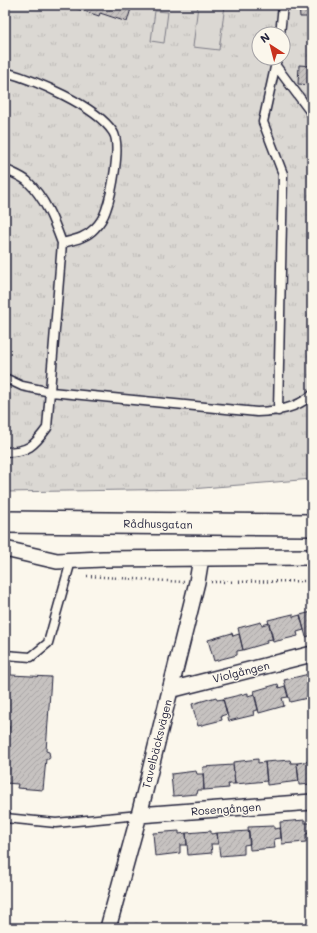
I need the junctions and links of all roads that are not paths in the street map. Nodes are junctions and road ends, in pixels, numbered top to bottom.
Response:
1 (283, 5) edge
2 (281, 26) edge
3 (275, 66) edge
4 (279, 66) edge
5 (5, 72) edge
6 (312, 114) edge
7 (5, 169) edge
8 (62, 244) junction
9 (5, 378) edge
10 (51, 392) junction
11 (312, 395) edge
12 (278, 412) junction
13 (5, 452) edge
14 (5, 522) edge
15 (312, 526) edge
16 (5, 549) edge
17 (312, 557) edge
18 (201, 558) junction
19 (69, 568) junction
20 (312, 654) edge
21 (5, 655) edge
22 (170, 690) junction
23 (312, 802) edge
24 (139, 815) junction
25 (5, 818) edge
26 (108, 928) edge

1 - 2 lane
3 - 12 lane
4 - 6 lane
5 - 8 lane
7 - 8 lane
8 - 10 lane
9 - 10 lane
10 - 12 lane
10 - 13 lane
11 - 12 lane
14 - 15 main road, Rådhusgatan
16 - 19 street
17 - 18 street
18 - 19 street
18 - 22 street, Tavelbäcksvägen
19 - 21 lane
20 - 22 street, Violgången
22 - 24 street, Tavelbäcksvägen
23 - 24 street, Rosengången
24 - 25 lane
24 - 26 street, Tavelbäcksvägen

